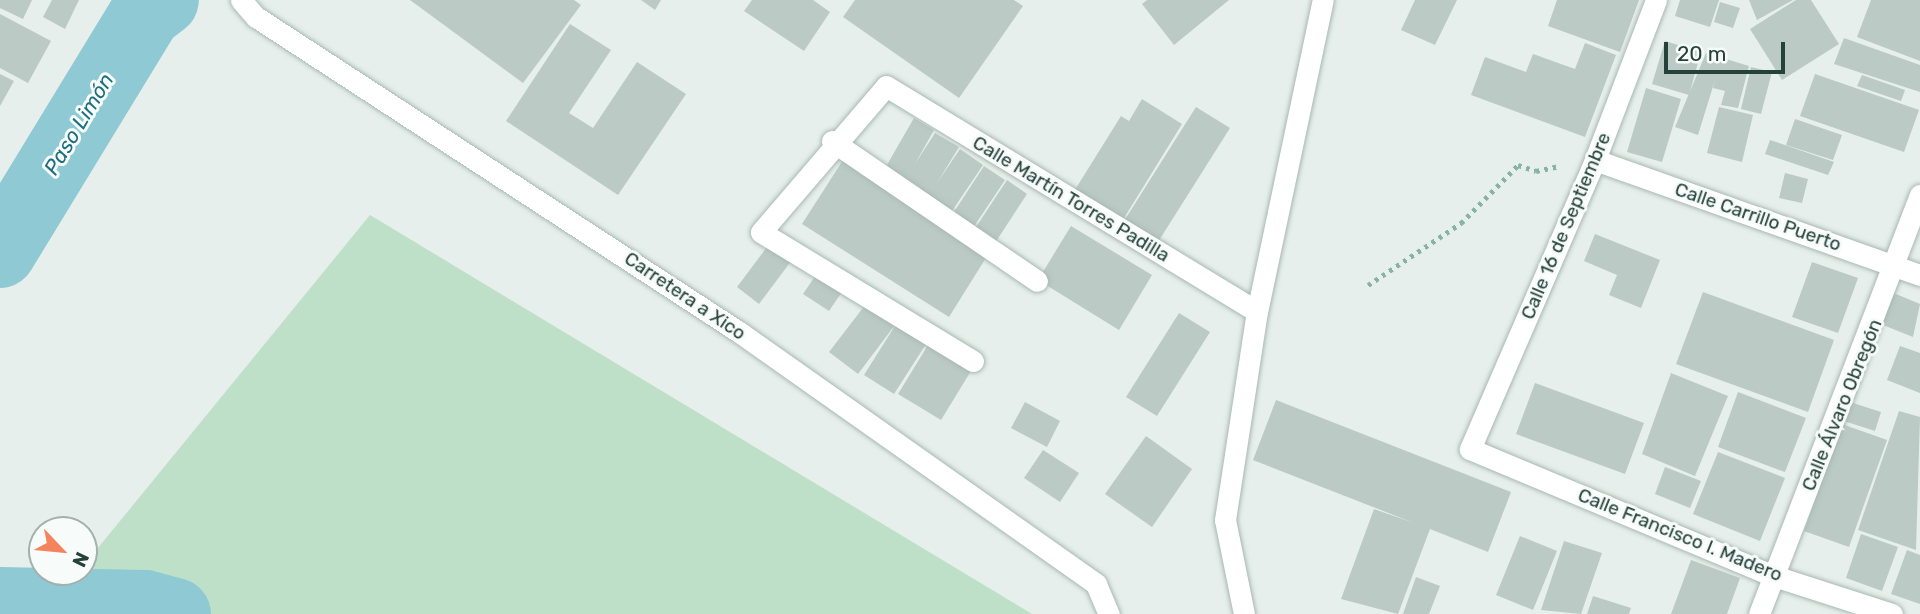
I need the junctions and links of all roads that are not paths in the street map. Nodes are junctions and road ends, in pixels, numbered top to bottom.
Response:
1 (241, 0) edge
2 (1323, 0) edge
3 (1656, 0) edge
4 (832, 141) junction
5 (1595, 160) junction
6 (1920, 195) edge
7 (1897, 267) junction
8 (1920, 275) edge
9 (1037, 282) dead end
10 (1257, 312) junction
11 (973, 361) dead end
12 (1470, 449) joint
13 (1774, 576) junction
14 (1109, 614) edge
15 (1244, 614) edge
16 (1759, 614) edge
17 (1892, 614) edge

1 - 14 street, Carretera a Xico
2 - 10 street
3 - 5 street, Calle 16 de Septiembre
4 - 9 street
4 - 10 street, Calle Martín Torres Padilla
4 - 11 street
5 - 7 street, Calle Carrillo Puerto
5 - 12 street, Calle 16 de Septiembre
6 - 7 street, Calle Álvaro Obregón
7 - 8 street, Calle Carrillo Puerto
7 - 13 street, Calle Álvaro Obregón
10 - 15 street
12 - 13 street, Calle Francisco I. Madero
13 - 16 street, Calle Álvaro Obregón
13 - 17 street, Calle Francisco I. Madero

